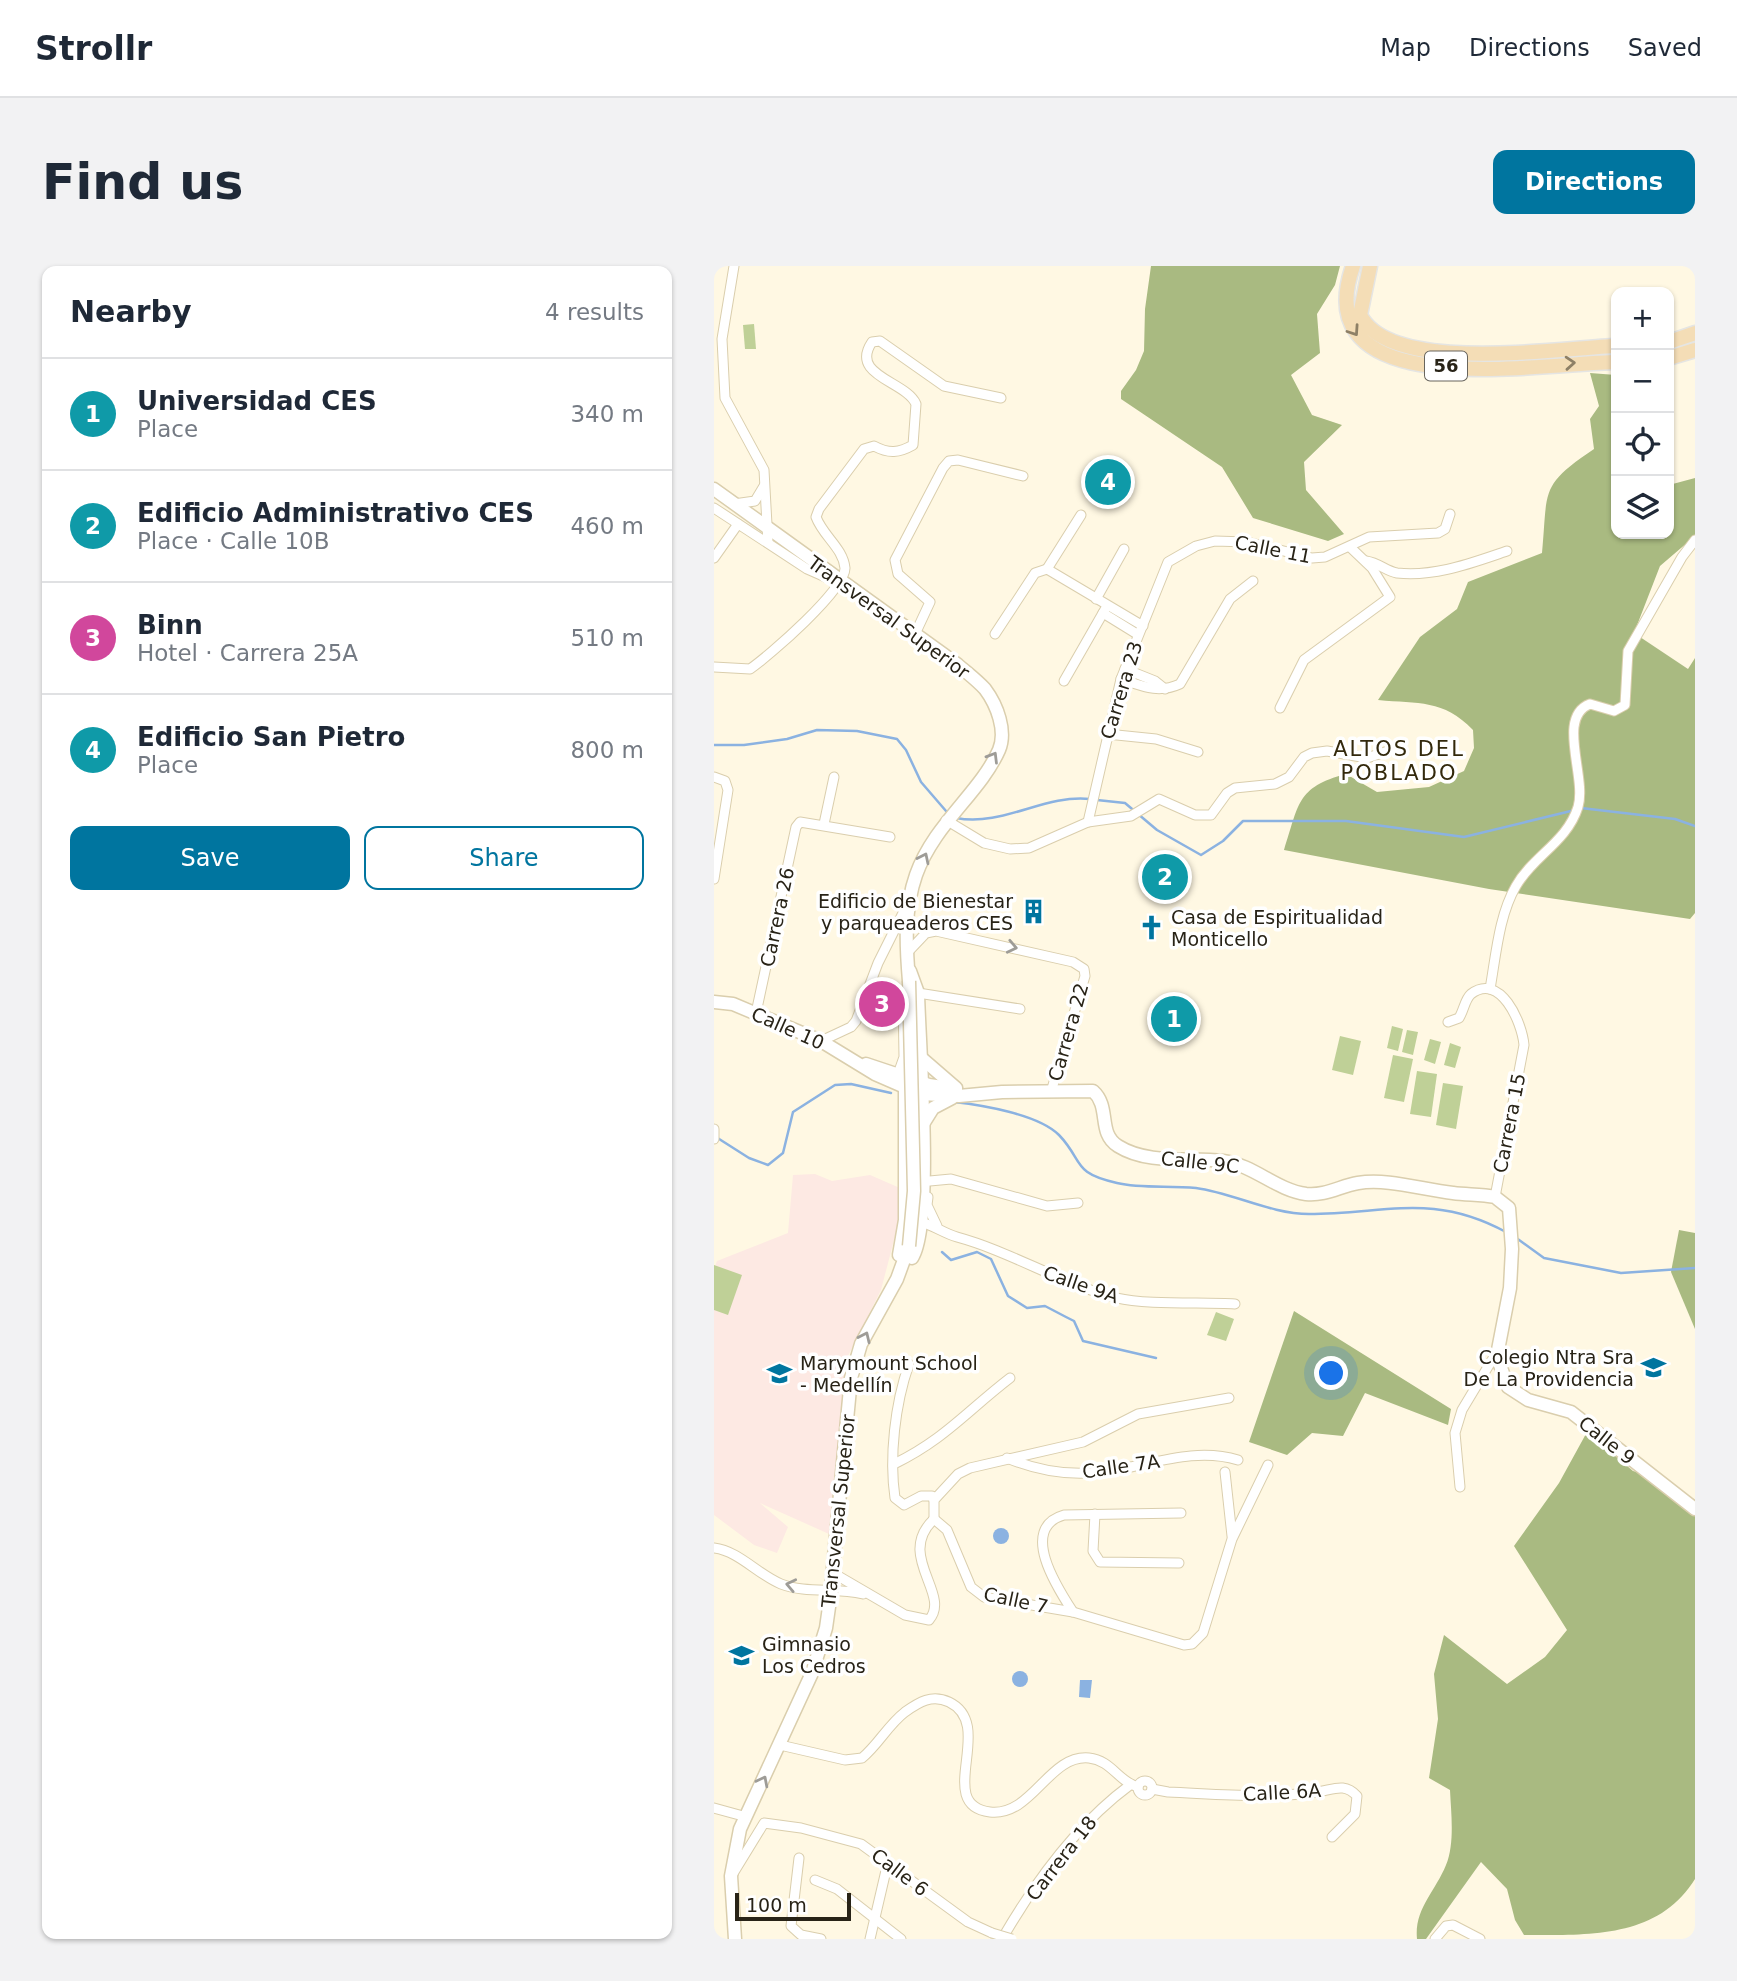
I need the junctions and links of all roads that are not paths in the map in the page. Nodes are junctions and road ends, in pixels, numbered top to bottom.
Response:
1 (734, 266) edge
2 (1353, 266) edge
3 (1370, 266) edge
4 (1695, 333) edge
5 (1674, 340) edge
6 (1611, 346) edge
7 (1695, 350) edge
8 (714, 352) edge
9 (1674, 356) edge
10 (1611, 362) edge
11 (721, 363) junction
12 (1001, 398) dead end
13 (1023, 476) dead end
14 (766, 482) junction
15 (714, 489) edge
16 (734, 504) junction
17 (714, 508) edge
18 (1450, 514) dead end
19 (1081, 515) dead end
20 (738, 524) junction
21 (764, 527) junction
22 (1695, 540) edge
23 (768, 543) junction
24 (1350, 547) junction
25 (1124, 549) dead end
26 (1507, 551) dead end
27 (714, 558) edge
28 (1366, 561) junction
29 (1168, 562) joint
30 (1048, 569) junction
31 (1253, 581) dead end
32 (839, 585) junction
33 (1096, 599) junction
34 (1105, 609) junction
35 (1140, 630) junction
36 (916, 632) junction
37 (995, 634) dead end
38 (714, 667) edge
39 (1123, 674) junction
40 (1064, 681) dead end
41 (1280, 708) dead end
42 (1107, 734) junction
43 (1388, 751) dead end
44 (1198, 752) dead end
45 (714, 777) edge
46 (834, 777) dead end
47 (949, 816) junction
48 (1088, 822) junction
49 (824, 824) junction
50 (890, 838) dead end
51 (714, 879) edge
52 (908, 904) junction
53 (906, 958) junction
54 (906, 982) junction
55 (1490, 989) junction
56 (923, 995) junction
57 (714, 1002) edge
58 (1020, 1009) dead end
59 (756, 1013) junction
60 (1448, 1022) dead end
61 (821, 1041) junction
62 (919, 1056) junction
63 (859, 1063) junction
64 (898, 1074) junction
65 (905, 1088) junction
66 (920, 1088) junction
67 (1051, 1092) junction
68 (959, 1093) junction
69 (922, 1124) junction
70 (1110, 1139) joint
71 (918, 1178) junction
72 (1495, 1198) junction
73 (1078, 1203) dead end
74 (905, 1220) junction
75 (920, 1222) junction
76 (937, 1226) junction
77 (897, 1279) junction
78 (1235, 1304) dead end
79 (1498, 1350) junction
80 (909, 1364) dead end
81 (1010, 1378) dead end
82 (1229, 1398) dead end
83 (1005, 1457) junction
84 (1238, 1460) dead end
85 (894, 1464) junction
86 (1268, 1465) dead end
87 (1225, 1472) dead end
88 (1460, 1487) dead end
89 (934, 1500) junction
90 (1695, 1509) edge
91 (1181, 1513) dead end
92 (1095, 1514) junction
93 (934, 1519) junction
94 (1232, 1539) junction
95 (714, 1548) edge
96 (1179, 1563) dead end
97 (832, 1576) junction
98 (872, 1596) junction
99 (1073, 1612) junction
100 (780, 1745) junction
101 (1134, 1786) junction
102 (714, 1808) edge
103 (744, 1816) junction
104 (1332, 1837) dead end
105 (736, 1842) junction
106 (750, 1845) junction
107 (799, 1858) dead end
108 (888, 1862) junction
109 (731, 1876) junction
110 (816, 1880) dead end
111 (875, 1919) junction
112 (735, 1939) edge
113 (821, 1939) edge
114 (870, 1939) edge
115 (901, 1939) edge
116 (1002, 1939) edge
117 (1012, 1939) edge
118 (1435, 1939) edge
119 (1480, 1939) edge

1 - 11 street
2 -> 10 main road, 56
3 - 6 main road, 56
4 - 5 main road
7 - 9 main road
8 - 11 street
11 - 14 street
12 - 32 street
13 - 36 street
14 - 16 street
14 - 21 street
15 - 16 main road, Transversal Superior
16 - 21 main road, Transversal Superior
17 - 20 street
18 - 24 street, Calle 11
19 - 30 street
20 - 23 street
20 - 27 street
21 - 23 street
21 - 32 main road, Transversal Superior
22 - 55 street
23 - 32 street
24 - 28 street
24 - 29 street, Calle 11
25 - 33 street
26 - 28 street
28 - 41 street
29 - 35 street, Carrera 23
30 - 33 street
30 - 37 street
31 - 39 street
32 - 36 main road, Transversal Superior
32 - 38 street
33 - 34 street
34 - 35 street
34 - 40 street
35 - 39 street, Carrera 23
47 -> 36 main road, Transversal Superior
39 - 42 street, Carrera 23
42 - 44 street
42 - 48 street, Carrera 23
43 - 48 street
45 - 51 street
46 - 49 street
47 - 48 street
52 -> 47 main road, Transversal Superior
49 - 50 street
49 - 59 street, Carrera 26
52 - 53 main road, Transversal Superior
52 - 61 street
53 - 54 main road, Transversal Superior
53 - 56 main road
53 -> 67 street, Carrera 22
54 - 64 street
54 - 77 main road, Transversal Superior, bridge
55 - 60 street
55 - 72 street, Carrera 15
56 - 58 street
56 - 62 main road
57 - 59 main road, Calle 10
59 - 61 main road, Calle 10
61 - 63 main road, Calle 10
62 - 66 main road
62 - 68 main road
63 - 64 main road, Calle 10
63 - 65 main road, Calle 10
64 - 66 main road, Calle 10
65 - 66 main road, Calle 10
65 - 71 main road
66 - 68 main road, Calle 10
66 - 69 main road
67 - 68 main road, Calle 10
67 - 70 main road, Calle 10
68 - 69 main road
69 - 71 main road
70 - 72 main road, Calle 9C
71 - 73 street
71 - 74 main road
71 - 75 main road
71 - 76 street
72 - 79 main road, Carrera 15
74 - 75 street, Calle 9A
74 - 77 main road
75 - 76 street, Calle 9A
75 - 77 main road
76 - 78 street, Calle 9A
97 -> 77 main road, Transversal Superior
79 - 88 street, Carrera 15
79 - 90 main road, Calle 9
80 - 85 street
81 - 85 street
82 - 83 street
83 - 84 street, Calle 7A
83 - 89 street
85 - 89 street
86 - 94 street
87 - 94 street
89 - 93 street
91 - 92 street
92 - 96 street
92 - 99 street
93 - 98 street
93 - 99 street, Calle 7
94 - 99 street, Calle 7
98 -> 95 street
97 - 98 street
97 - 100 main road, Transversal Superior, bridge
100 - 101 street
103 -> 100 main road, Transversal Superior
101 - 104 street, Calle 6A
101 - 116 street, Carrera 18
102 - 103 street
103 - 105 main road, Transversal Superior
105 - 106 street
105 - 109 main road, Transversal Superior
106 - 108 street, Calle 6
106 - 109 street, Calle 6
107 - 113 street
108 - 111 street
108 - 117 street, Calle 6, bridge
109 - 112 main road, Transversal Superior
110 - 111 street
111 - 114 street
111 - 115 street
118 - 119 street

